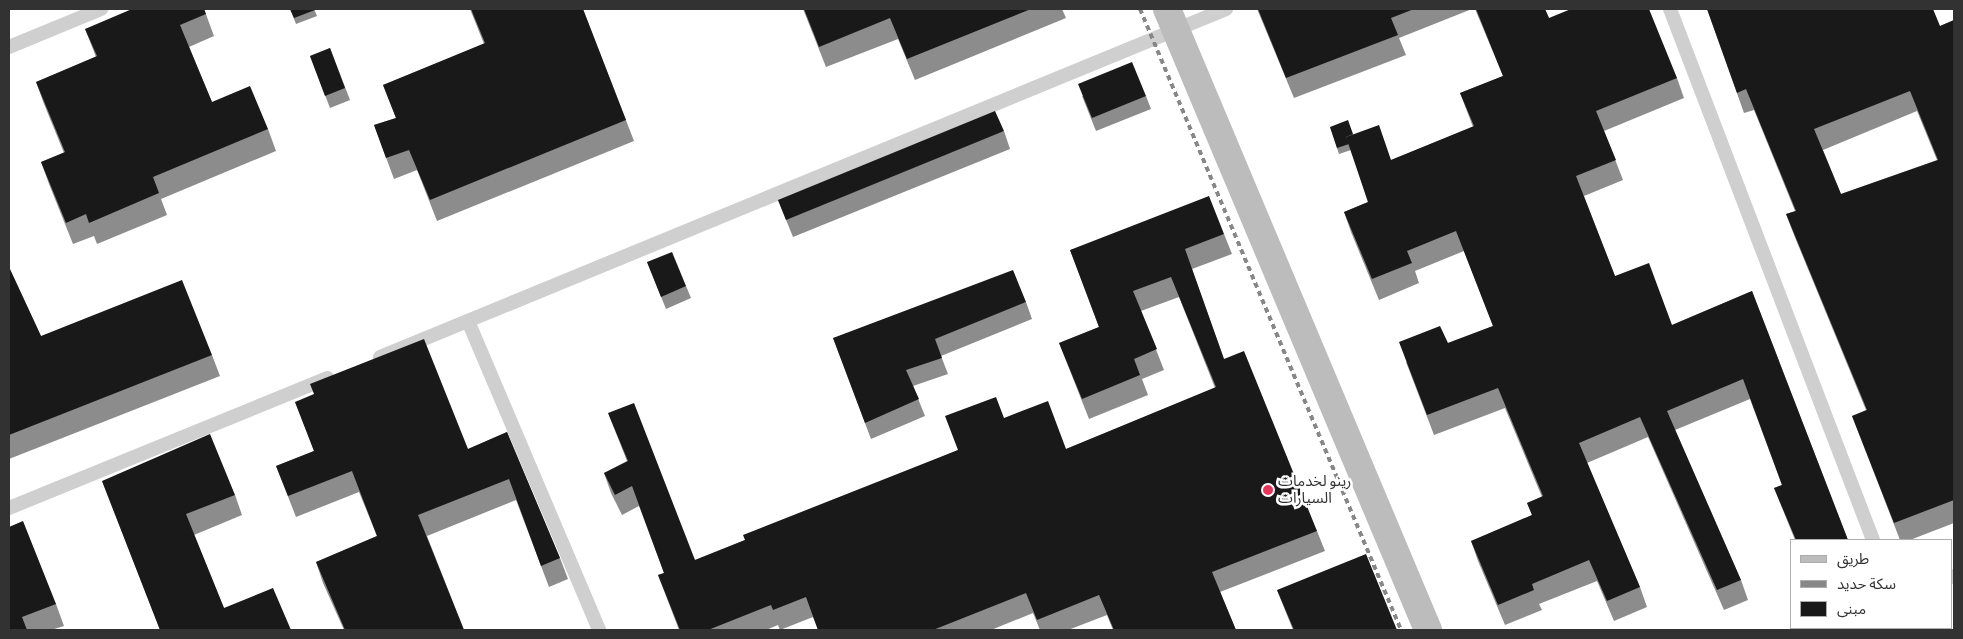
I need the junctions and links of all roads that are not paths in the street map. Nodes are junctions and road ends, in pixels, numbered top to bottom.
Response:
1 (101, 9) edge
2 (1226, 9) edge
3 (1670, 9) edge
4 (1171, 19) edge
5 (9, 47) edge
6 (468, 320) junction
7 (367, 362) edge
8 (340, 373) edge
9 (9, 508) edge
10 (1873, 539) edge
11 (600, 630) edge
12 (1428, 630) edge

1 - 5 lane
2 - 4 lane
3 - 10 lane
4 - 6 lane
4 - 12 street
6 - 7 lane
6 - 11 lane
8 - 9 lane

